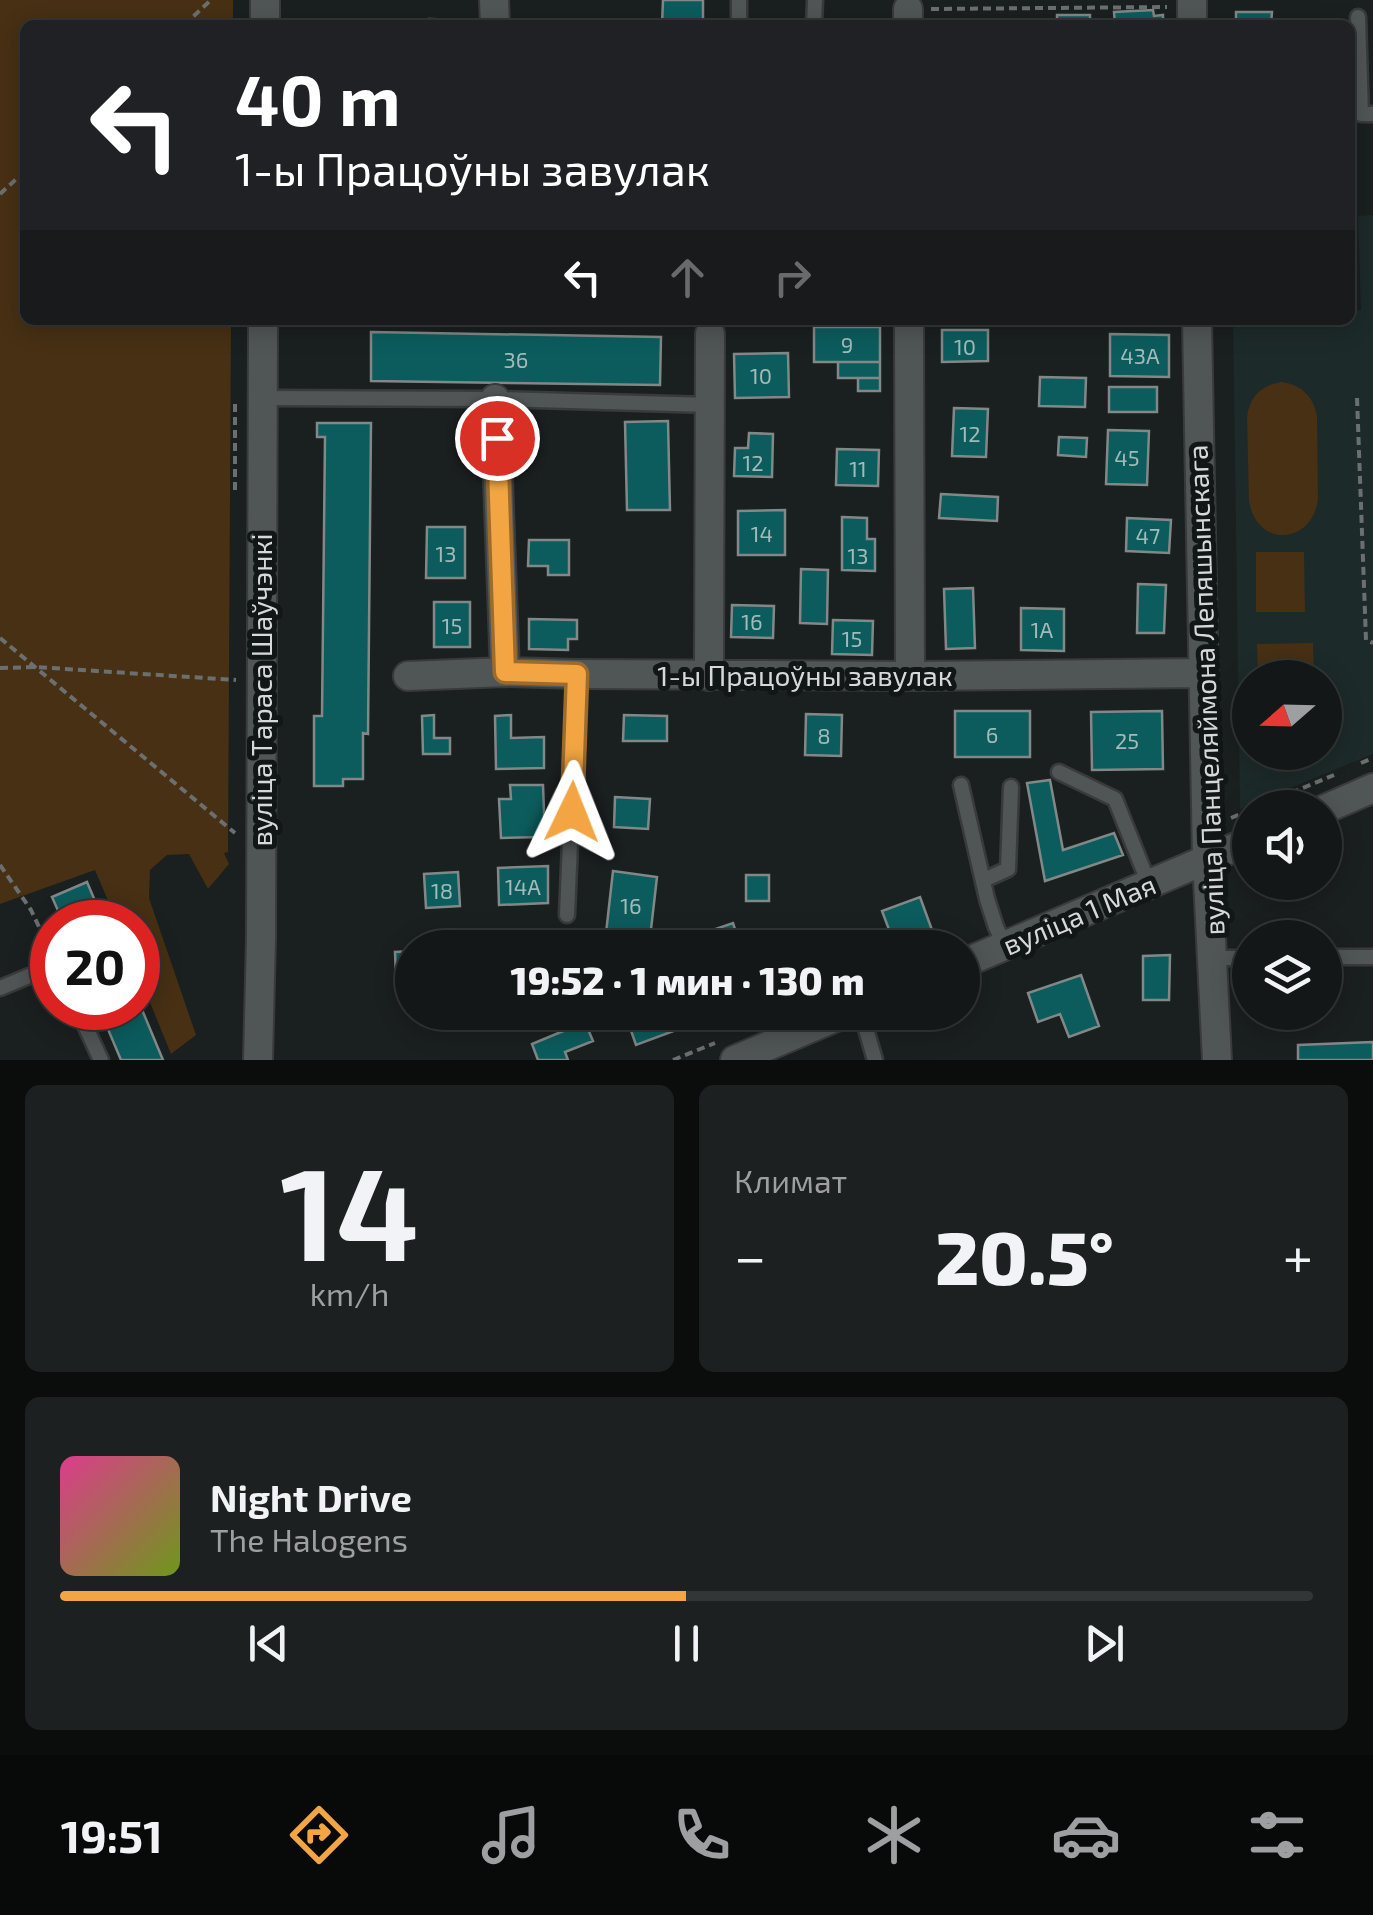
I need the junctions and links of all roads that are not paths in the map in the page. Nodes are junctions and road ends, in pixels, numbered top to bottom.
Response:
1 (1358, 17) dead end
2 (1373, 114) edge
3 (263, 325) edge
4 (909, 325) edge
5 (1197, 325) edge
6 (710, 334) dead end
7 (263, 398) junction
8 (495, 399) junction
9 (710, 406) junction
10 (505, 672) junction
11 (1202, 672) junction
12 (577, 674) junction
13 (408, 676) dead end
14 (709, 676) junction
15 (910, 676) junction
16 (1058, 772) dead end
17 (1365, 777) edge
18 (961, 785) dead end
19 (1011, 787) dead end
20 (1342, 795) edge
21 (1232, 848) edge
22 (1207, 859) junction
23 (984, 880) junction
24 (1150, 884) junction
25 (568, 915) dead end
26 (1005, 946) junction
27 (980, 956) edge
28 (1342, 957) edge
29 (1373, 957) edge
30 (1213, 958) junction
31 (1232, 958) edge
32 (29, 976) dead end
33 (0, 988) edge
34 (87, 1030) edge
35 (806, 1030) edge
36 (866, 1030) edge
37 (101, 1060) edge
38 (258, 1060) edge
39 (735, 1060) edge
40 (875, 1060) edge
41 (1217, 1060) edge

1 - 2 lane
3 - 7 street, вуліца Тараса Шаўчэнкі
4 - 15 street
5 - 11 street, вуліца Панцеляймона Лепяшынскага
6 - 9 street
7 - 8 lane
7 - 38 street, вуліца Тараса Шаўчэнкі
8 - 9 lane
8 - 10 street
9 - 14 street
10 - 12 street, 1-ы Працоўны завулак
10 - 13 street, 1-ы Працоўны завулак
11 - 15 street, 1-ы Працоўны завулак
11 - 22 street, вуліца Панцеляймона Лепяшынскага
12 - 14 street, 1-ы Працоўны завулак
12 - 25 lane
14 - 15 street, 1-ы Працоўны завулак
16 - 24 lane
17 - 20 street
18 - 23 lane
19 - 23 lane
21 - 22 street, вуліца 1 Мая
22 - 24 street, вуліца 1 Мая
22 - 30 street, вуліца Панцеляймона Лепяшынскага
23 - 26 lane
24 - 26 street, вуліца 1 Мая
26 - 27 street, вуліца 1 Мая
28 - 29 lane
30 - 31 lane
30 - 41 street, вуліца Панцеляймона Лепяшынскага
32 - 33 lane
34 - 37 lane
35 - 39 street
36 - 40 lane

